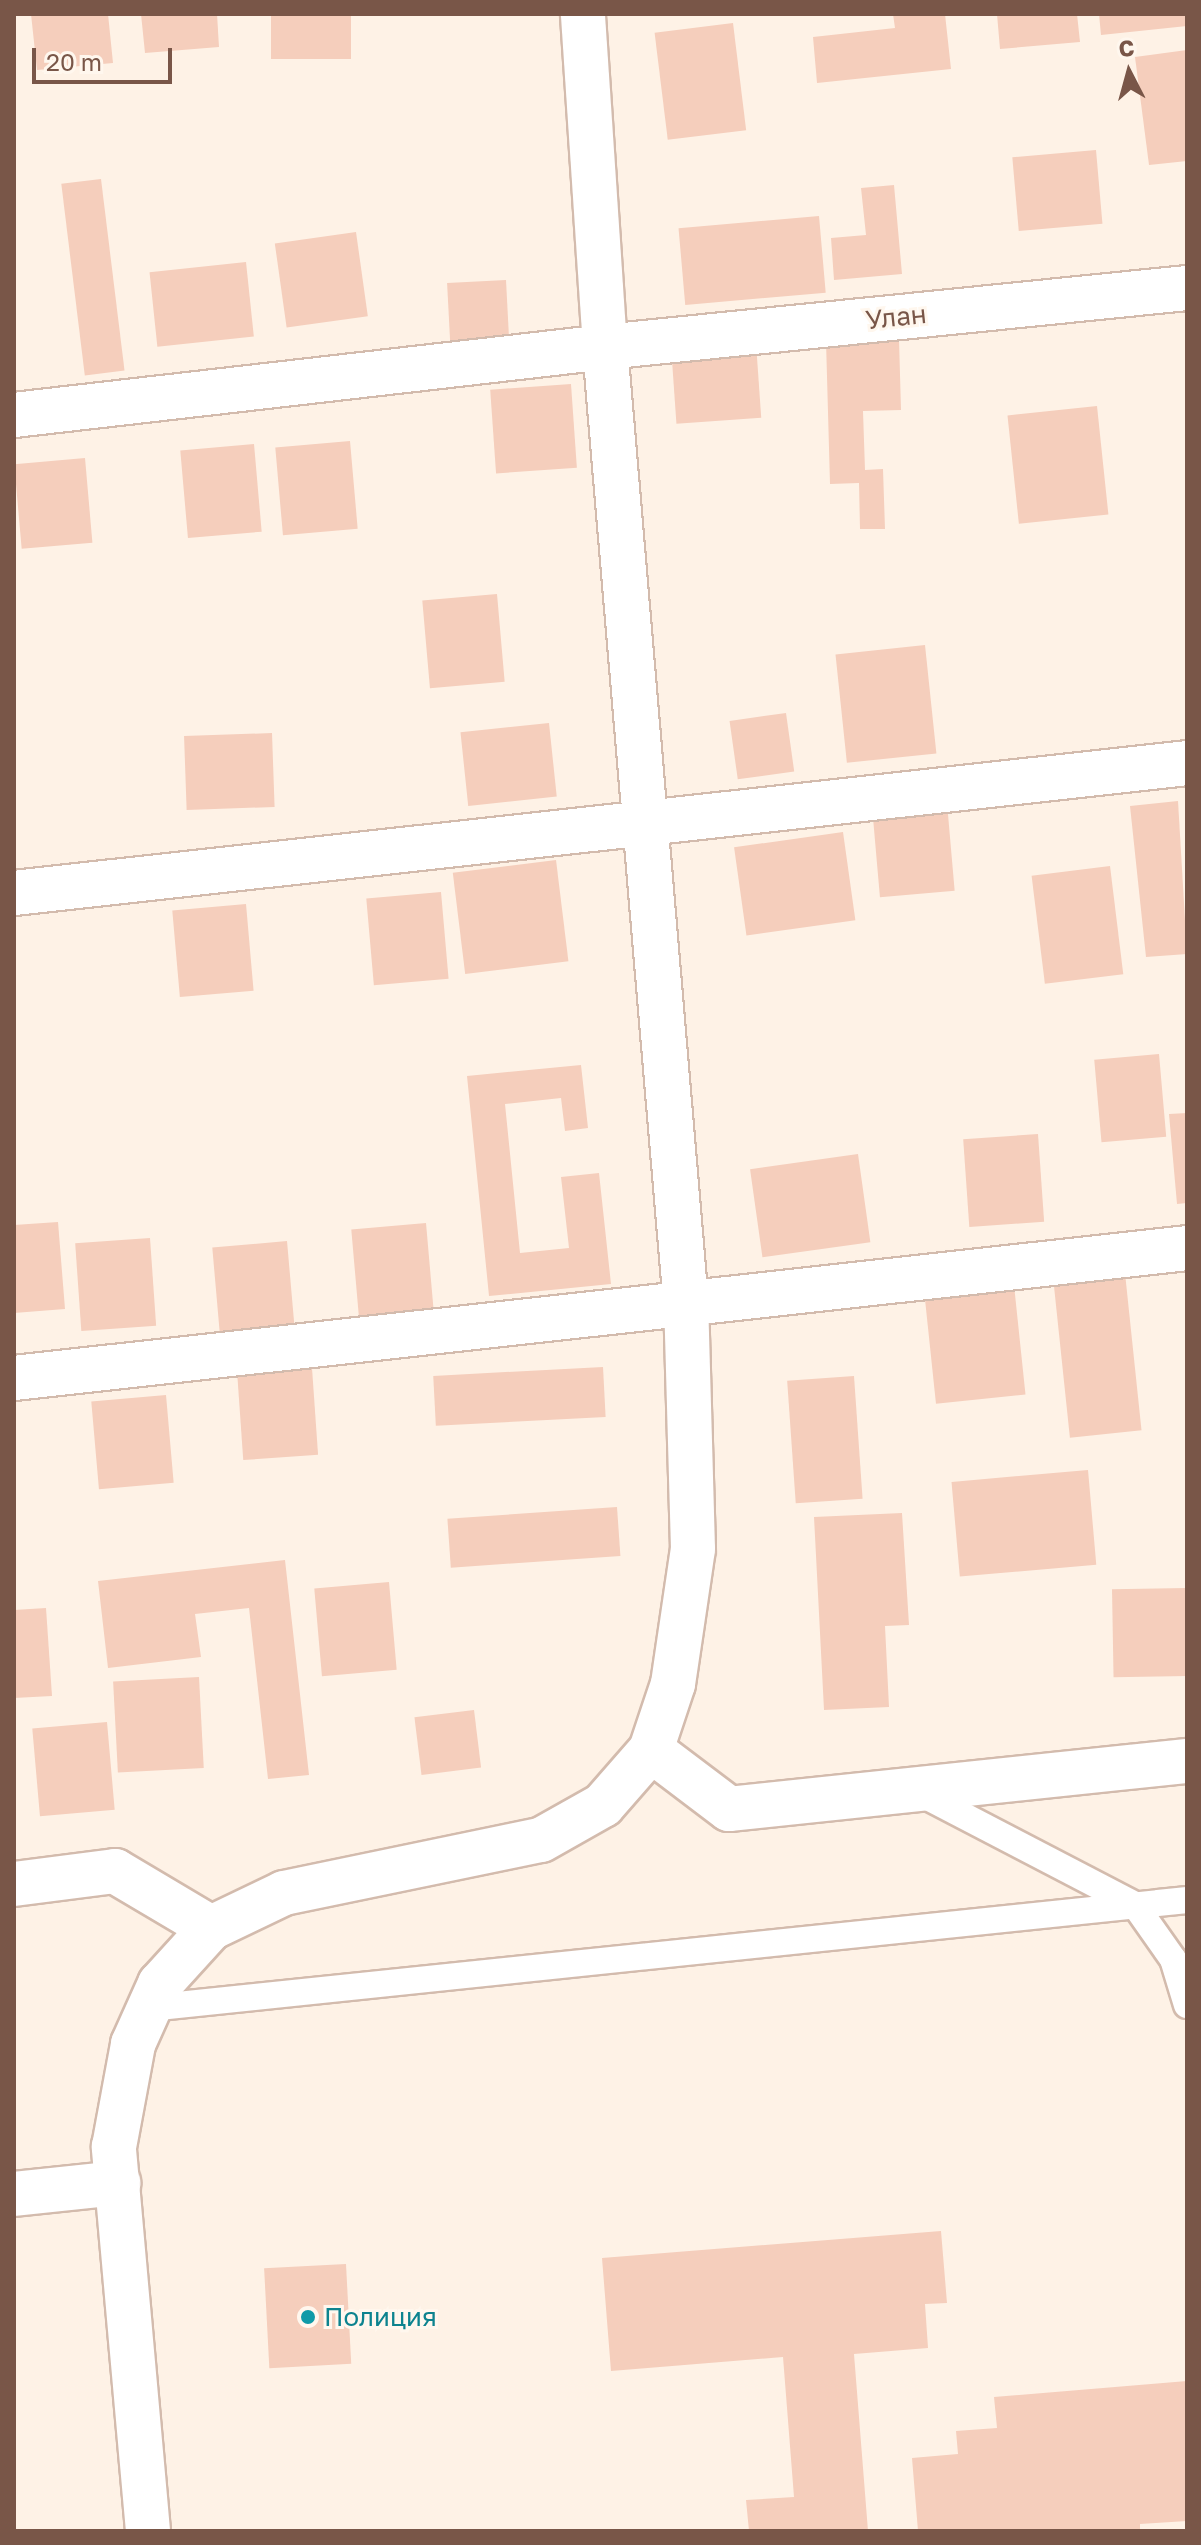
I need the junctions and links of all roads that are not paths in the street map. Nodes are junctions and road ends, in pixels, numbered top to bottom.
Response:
1 (583, 14) edge
2 (1187, 288) edge
3 (605, 347) junction
4 (14, 415) edge
5 (1187, 763) edge
6 (646, 822) junction
7 (14, 893) edge
8 (1187, 1248) edge
9 (686, 1304) junction
10 (14, 1378) edge
11 (651, 1750) junction
12 (1187, 1761) edge
13 (914, 1789) junction
14 (14, 1884) edge
15 (1187, 1900) edge
16 (1135, 1905) junction
17 (211, 1928) junction
18 (1187, 2005) edge
19 (149, 2008) junction
20 (118, 2183) junction
21 (14, 2194) edge
22 (148, 2531) edge

1 - 3 street
2 - 3 street, Улан
3 - 4 street, Улан
3 - 6 street
5 - 6 street
6 - 7 street
6 - 9 street
8 - 9 street
9 - 10 street
9 - 11 street
11 - 13 street
11 - 17 street
12 - 13 street
13 - 16 lane
14 - 17 street
15 - 16 lane
16 - 18 lane
16 - 19 lane
17 - 19 street
19 - 20 street
20 - 21 street
20 - 22 street

